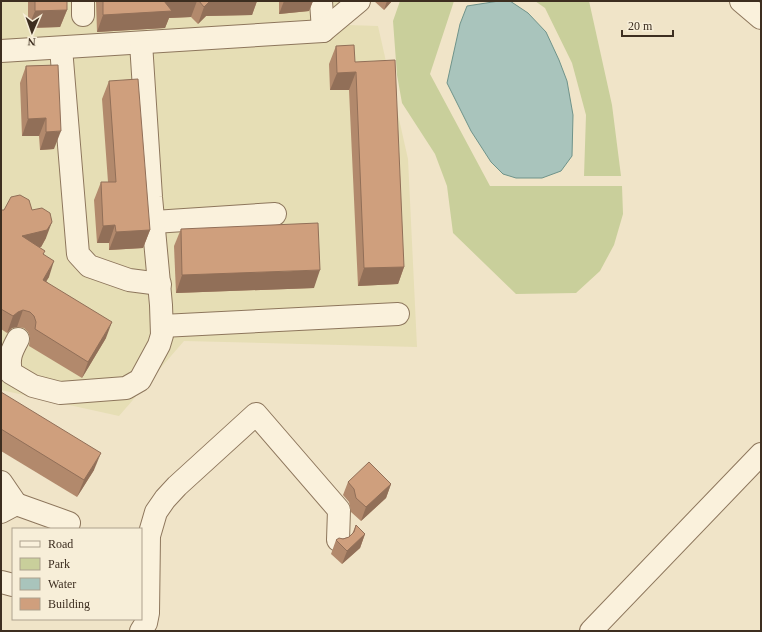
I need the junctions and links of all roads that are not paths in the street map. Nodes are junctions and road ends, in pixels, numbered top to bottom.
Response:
1 (321, 1) edge
2 (359, 1) edge
3 (742, 1) edge
4 (761, 18) edge
5 (323, 31) junction
6 (141, 43) junction
7 (61, 48) junction
8 (1, 51) edge
9 (275, 214) dead end
10 (154, 222) junction
11 (160, 284) junction
12 (398, 314) dead end
13 (162, 326) junction
14 (18, 339) dead end
15 (761, 454) edge
16 (1, 482) edge
17 (8, 508) edge
18 (69, 522) dead end
19 (338, 540) edge
20 (1, 582) edge
21 (12, 585) edge
22 (141, 631) edge
23 (591, 631) edge

1 - 5 lane
2 - 5 lane
3 - 4 lane
5 - 6 lane
6 - 7 lane
6 - 10 lane
7 - 8 lane
7 - 11 lane
9 - 10 lane
10 - 11 lane
11 - 13 lane
12 - 13 lane
13 - 14 lane
15 - 23 lane
16 - 17 lane
17 - 18 lane
19 - 22 lane
20 - 21 lane

